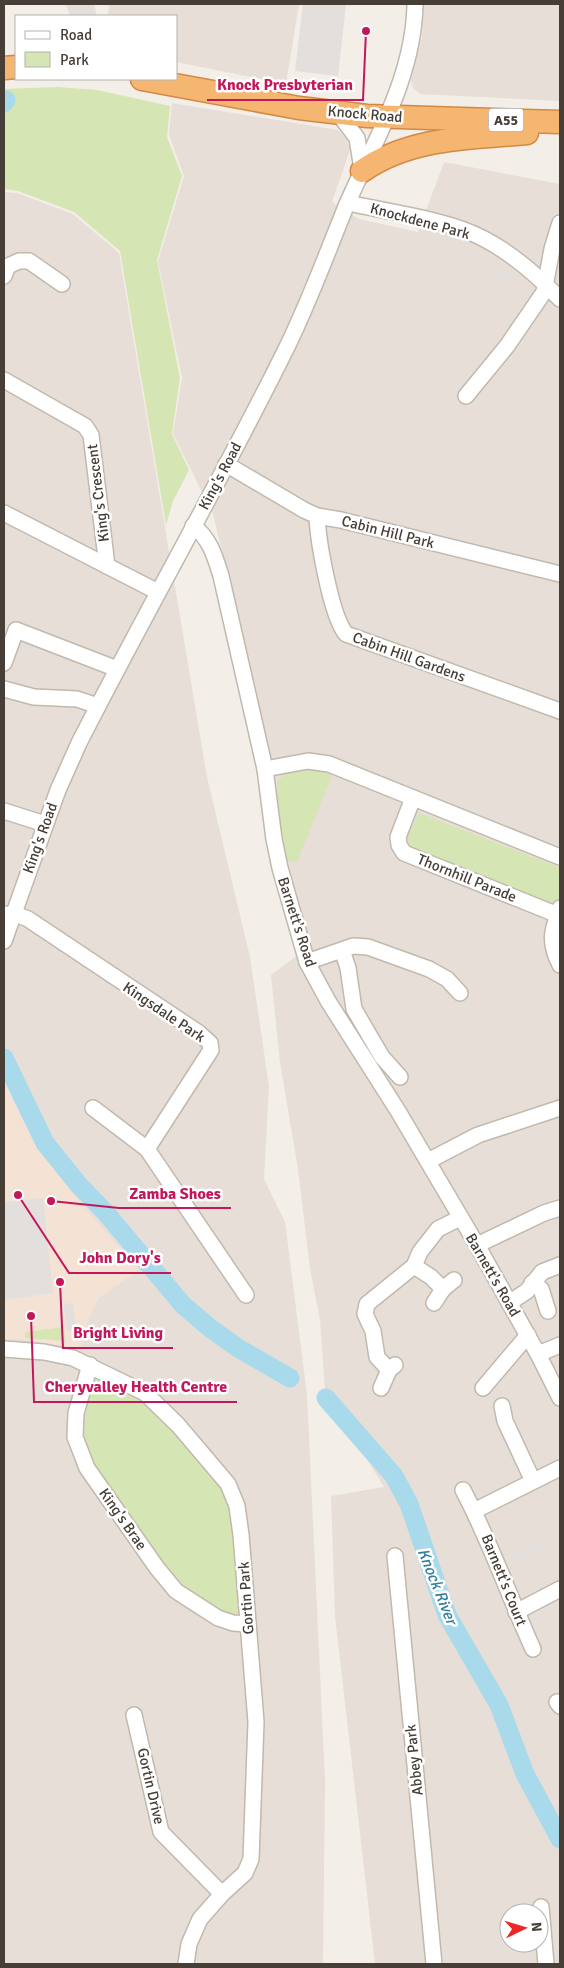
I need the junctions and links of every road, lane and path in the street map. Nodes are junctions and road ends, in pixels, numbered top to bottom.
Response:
1 (415, 4) edge
2 (147, 80) edge
3 (338, 113) junction
4 (387, 118) junction
5 (560, 122) edge
6 (362, 171) junction
7 (348, 203) junction
8 (560, 223) edge
9 (4, 276) edge
10 (62, 284) dead end
11 (546, 285) junction
12 (560, 299) edge
13 (4, 380) edge
14 (466, 396) dead end
15 (226, 464) junction
16 (4, 513) edge
17 (317, 516) junction
18 (193, 526) junction
19 (107, 566) junction
20 (560, 574) edge
21 (158, 592) junction
22 (4, 663) edge
23 (117, 669) junction
24 (4, 689) edge
25 (98, 706) junction
26 (560, 712) edge
27 (265, 769) junction
28 (413, 798) junction
29 (4, 811) edge
30 (45, 824) junction
31 (560, 857) edge
32 (19, 896) junction
33 (4, 902) edge
34 (559, 911) edge
35 (8, 914) edge
36 (4, 941) edge
37 (342, 950) junction
38 (307, 962) junction
39 (560, 965) edge
40 (460, 993) dead end
41 (400, 1077) dead end
42 (93, 1108) dead end
43 (560, 1108) edge
44 (147, 1150) junction
45 (428, 1161) junction
46 (560, 1208) edge
47 (460, 1218) junction
48 (477, 1245) junction
49 (560, 1265) edge
50 (414, 1266) junction
51 (532, 1283) junction
52 (246, 1295) dead end
53 (434, 1303) dead end
54 (509, 1303) junction
55 (548, 1312) dead end
56 (528, 1335) junction
57 (560, 1345) edge
58 (4, 1348) edge
59 (538, 1354) junction
60 (90, 1365) junction
61 (381, 1388) dead end
62 (483, 1388) dead end
63 (560, 1398) edge
64 (500, 1418) dead end
65 (560, 1468) edge
66 (533, 1481) junction
67 (463, 1490) dead end
68 (474, 1511) junction
69 (395, 1556) dead end
70 (560, 1589) edge
71 (516, 1612) junction
72 (248, 1624) junction
73 (533, 1649) dead end
74 (134, 1715) dead end
75 (222, 1894) junction
76 (186, 1964) edge
77 (434, 1964) edge

1 - 4 street, King's Road
2 - 3 highway, Knock Road / A55
3 - 4 highway, Knock Road / A55
3 - 6 street
4 - 5 highway, Knock Road / A55
4 - 6 street, King's Road
5 - 6 highway
6 - 7 street, King's Road
7 - 11 street, Knockdene Park
7 - 15 street, King's Road
8 - 11 street
9 - 10 street
11 - 12 street, Knockdene Park
11 - 14 street
13 - 19 street, King's Crescent
15 - 17 street, Cabin Hill Park
15 - 18 street, King's Road
16 - 19 street
17 - 20 street, Cabin Hill Park
17 - 26 street, Cabin Hill Gardens
18 - 21 street, King's Road
18 - 27 street, Barnett's Road
19 - 21 street
21 - 23 street, King's Road
22 - 23 street
23 - 25 street, King's Road
24 - 25 street
25 - 30 street, King's Road
27 - 28 street
27 - 38 street, Barnett's Road
28 - 31 street
28 - 34 street, Thornhill Parade
29 - 30 street
30 - 32 street, King's Road
32 - 33 street
32 - 35 street, King's Road
34 - 39 street, Thornhill Parade
35 - 36 street, King's Road
35 - 44 street, Kingsdale Park
37 - 38 street
37 - 40 street
37 - 41 street
38 - 45 street, Barnett's Road
42 - 44 street
43 - 45 street
44 - 52 street
45 - 47 street, Barnett's Road
46 - 48 street
47 - 48 street, Barnett's Road
47 - 50 street
48 - 54 street, Barnett's Road
49 - 51 street
50 - 53 street
50 - 61 street
51 - 54 street
51 - 55 street
54 - 56 street, Barnett's Road
56 - 59 street, Barnett's Road
56 - 62 street
57 - 59 street
58 - 60 street, Gortin Park
59 - 63 street, Barnett's Road
60 - 72 street, Gortin Park
60 - 72 street, King's Brae
64 - 66 street
65 - 66 street
66 - 68 street
67 - 68 street, Barnett's Court
68 - 71 street, Barnett's Court
69 - 77 street, Abbey Park
70 - 71 street
71 - 73 street, Barnett's Court
72 - 75 street, Gortin Park
74 - 75 street, Gortin Drive
75 - 76 street, Gortin Park

